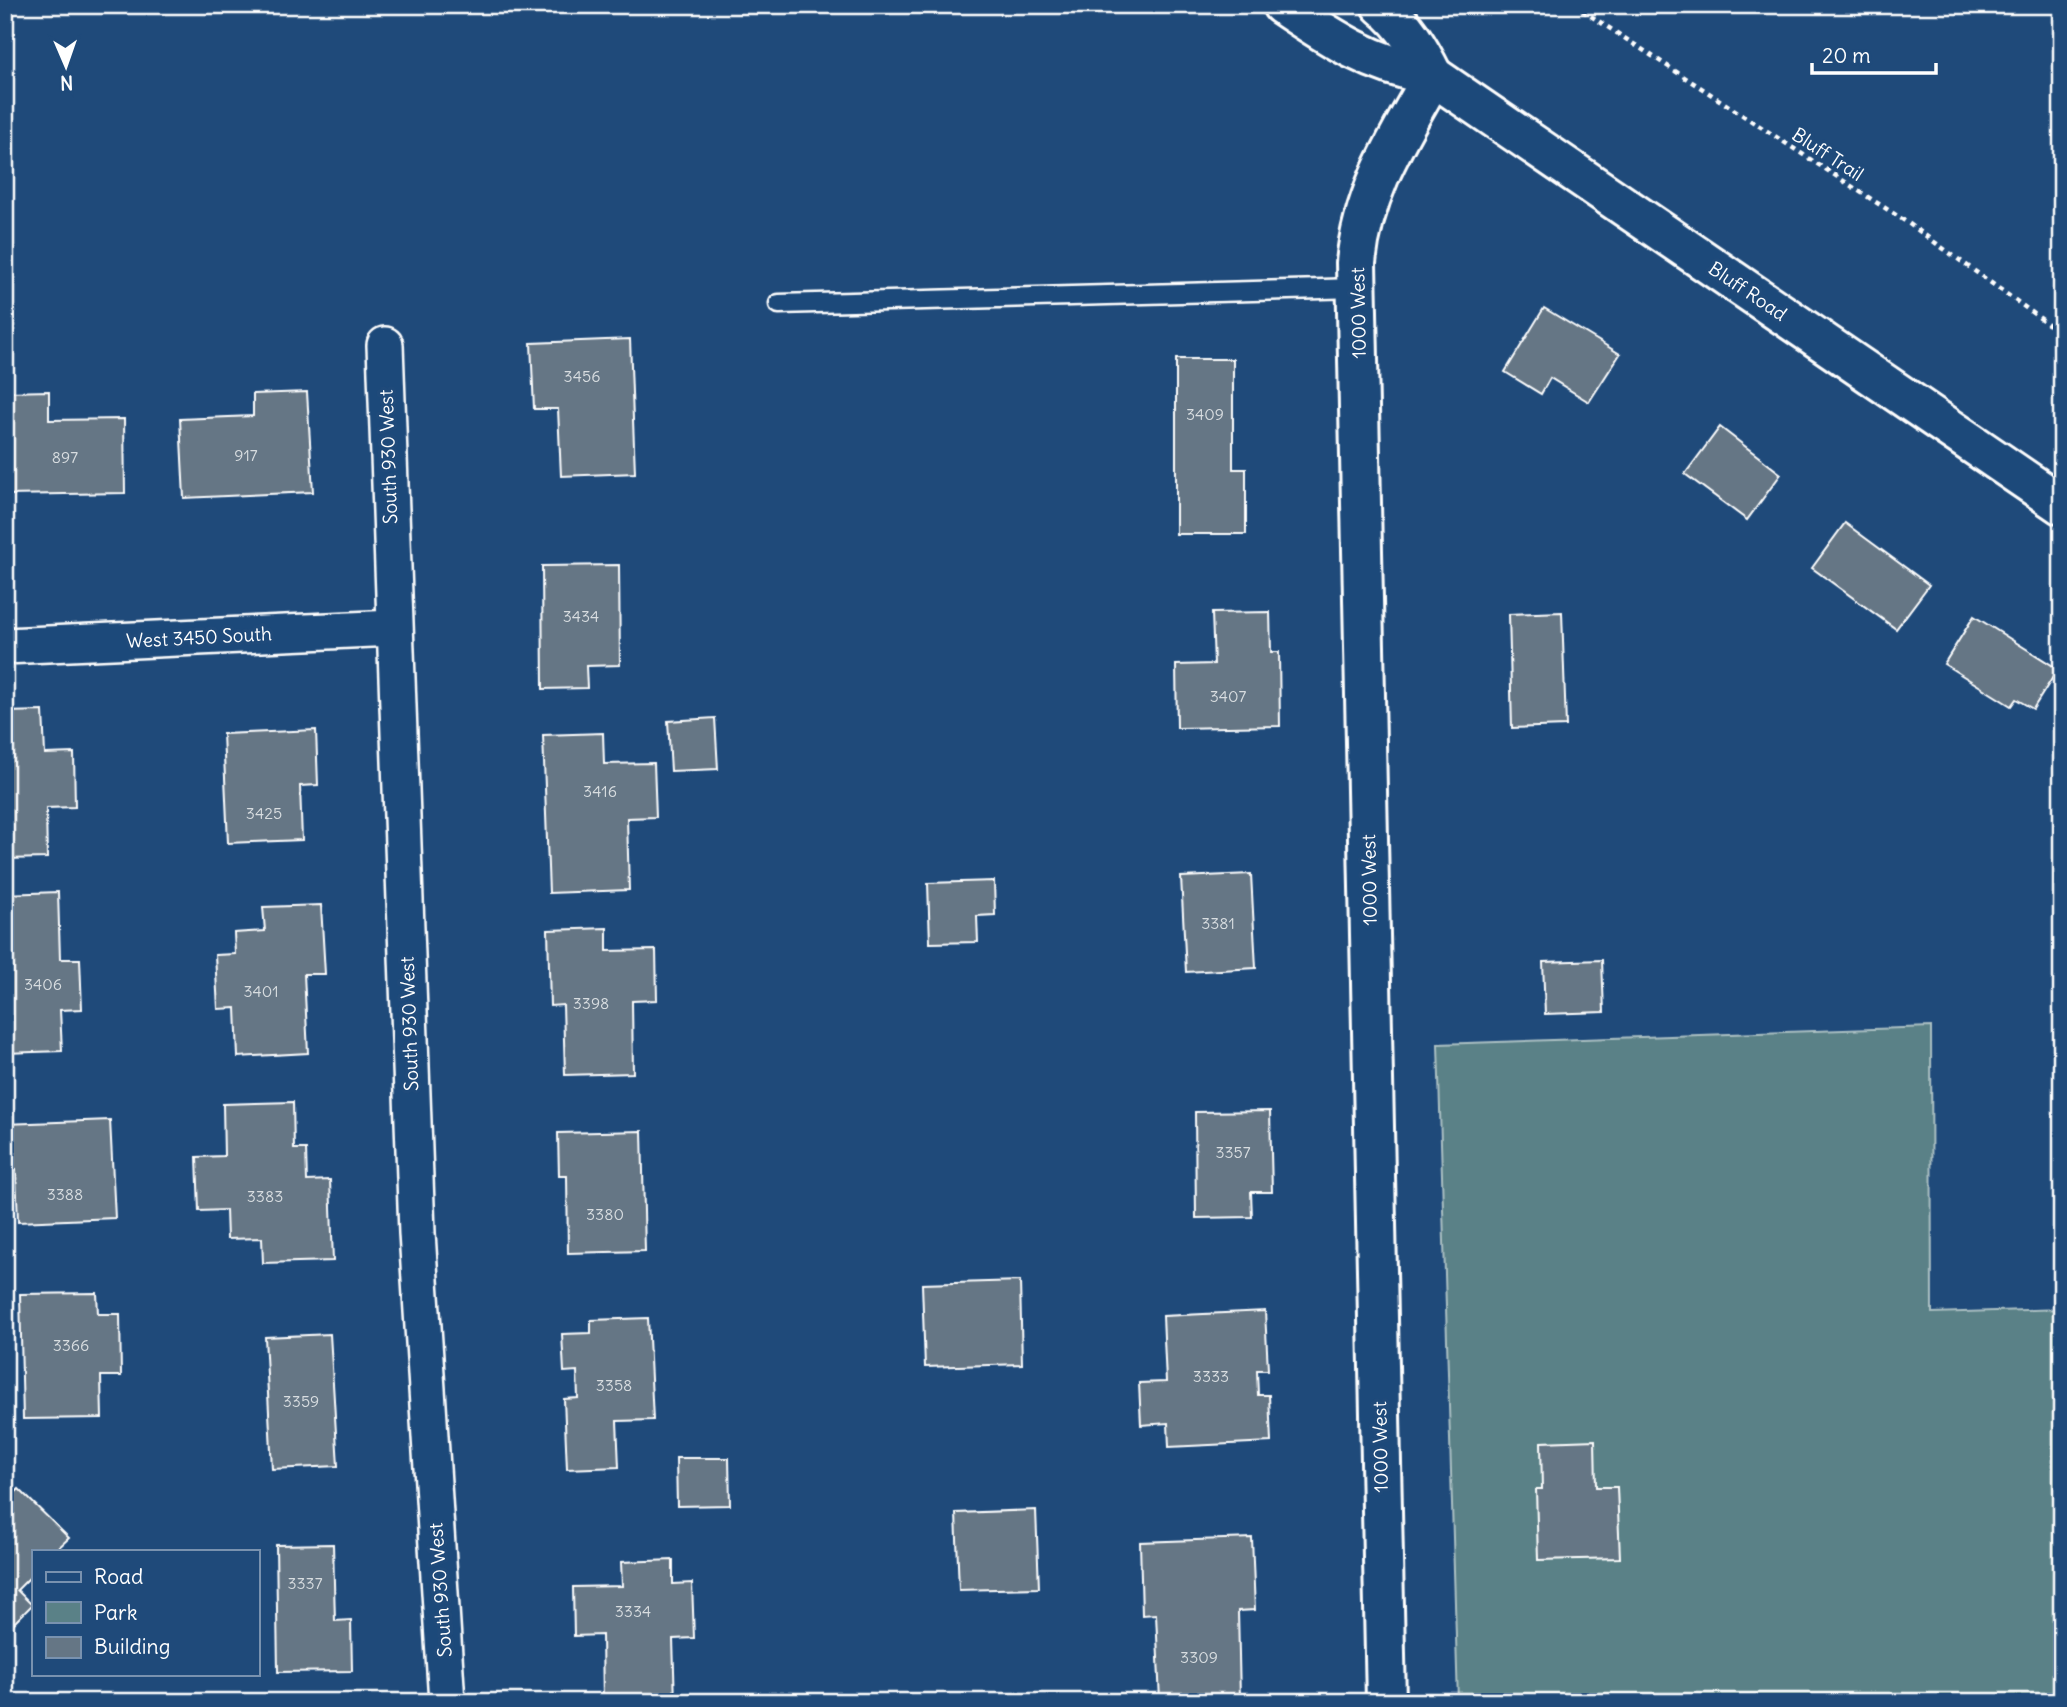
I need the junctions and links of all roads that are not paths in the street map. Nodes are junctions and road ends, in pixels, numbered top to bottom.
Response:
1 (1282, 5) edge
2 (1381, 5) edge
3 (1433, 76) junction
4 (1357, 288) junction
5 (779, 304) dead end
6 (385, 345) dead end
7 (2062, 505) edge
8 (394, 628) junction
9 (5, 646) edge
10 (447, 1702) edge
11 (1386, 1702) edge

1 - 3 main road, Bluff Road
2 - 3 main road, Bluff Road
3 - 4 main road, 1000 West
3 - 7 main road, Bluff Road
4 - 5 lane
4 - 11 main road, 1000 West
6 - 8 street, South 930 West
8 - 9 street, West 3450 South
8 - 10 street, South 930 West

